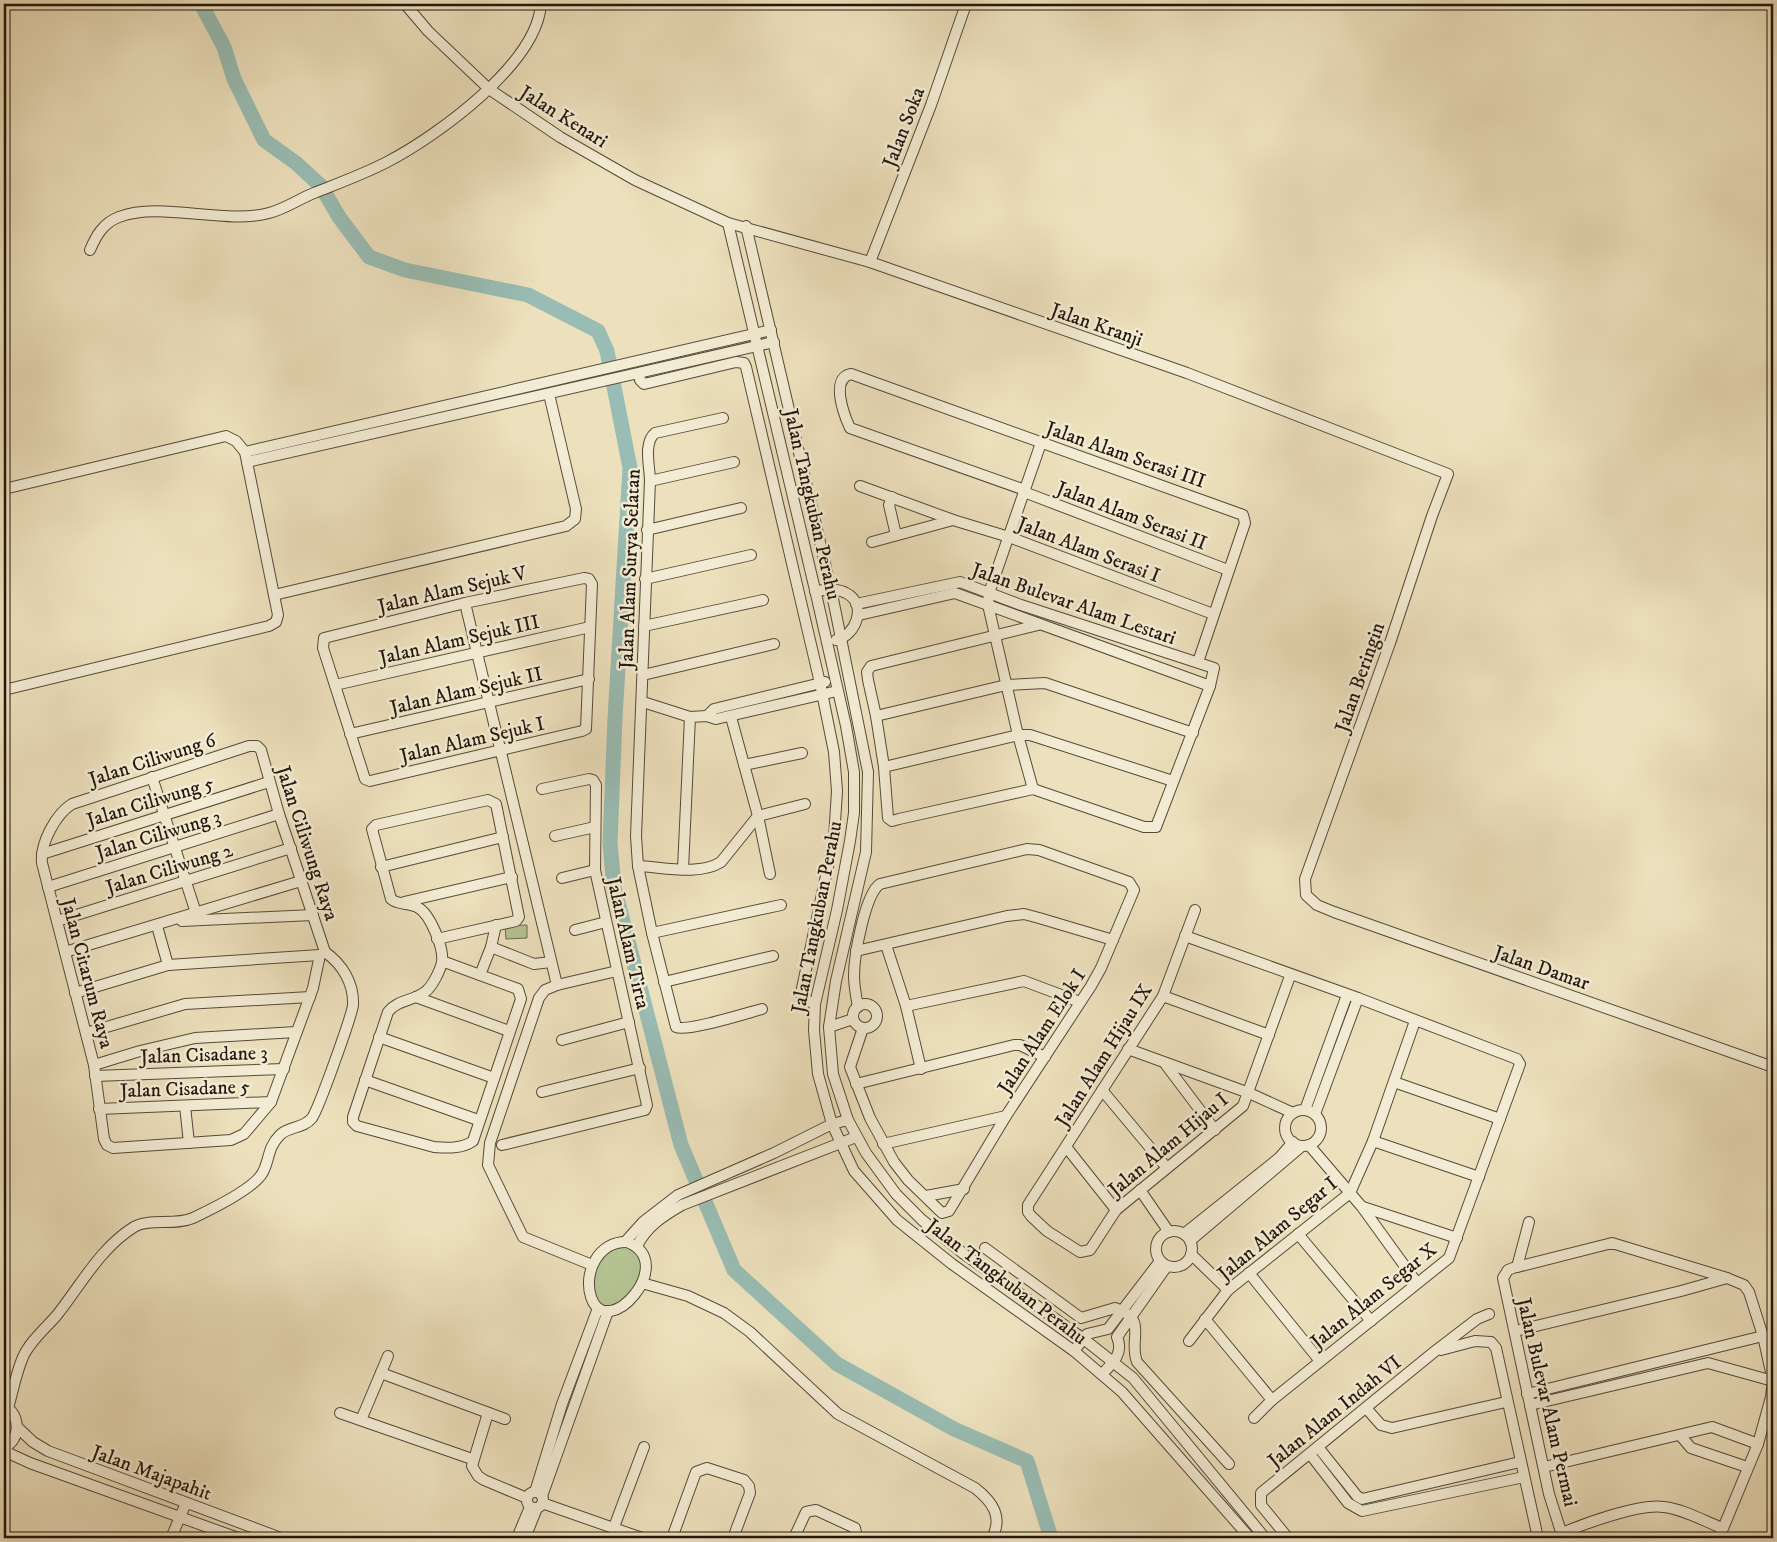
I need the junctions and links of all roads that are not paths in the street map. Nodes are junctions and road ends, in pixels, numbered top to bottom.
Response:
1 (405, 4) edge
2 (541, 4) edge
3 (966, 4) edge
4 (490, 89) junction
5 (728, 223) junction
6 (746, 226) junction
7 (90, 250) dead end
8 (870, 262) junction
9 (771, 330) junction
10 (755, 334) junction
11 (774, 342) junction
12 (758, 346) junction
13 (851, 374) joint
14 (634, 375) junction
15 (549, 394) junction
16 (723, 418) dead end
17 (781, 442) junction
18 (1041, 443) junction
19 (246, 457) junction
20 (769, 460) junction
21 (734, 462) dead end
22 (787, 467) junction
23 (1448, 474) joint
24 (650, 481) junction
25 (860, 486) dead end
26 (4, 489) edge
27 (1024, 491) junction
28 (892, 497) junction
29 (741, 508) dead end
30 (953, 520) junction
31 (647, 530) junction
32 (896, 535) junction
33 (1009, 537) junction
34 (872, 542) dead end
35 (751, 555) dead end
36 (1228, 570) junction
37 (646, 579) junction
38 (831, 589) junction
39 (815, 591) junction
40 (989, 593) junction
41 (274, 595) junction
42 (763, 600) dead end
43 (465, 603) junction
44 (859, 603) junction
45 (988, 605) junction
46 (862, 614) junction
47 (1213, 614) junction
48 (1038, 625) junction
49 (644, 626) junction
50 (590, 627) junction
51 (996, 636) junction
52 (841, 639) junction
53 (827, 641) junction
54 (774, 644) dead end
55 (477, 653) junction
56 (1198, 662) junction
57 (643, 675) junction
58 (589, 679) junction
59 (835, 679) junction
60 (820, 683) junction
61 (335, 685) junction
62 (1006, 685) junction
63 (1210, 686) junction
64 (4, 690) edge
65 (837, 691) junction
66 (783, 692) junction
67 (823, 694) junction
68 (489, 702) junction
69 (643, 702) junction
70 (785, 703) junction
71 (707, 716) junction
72 (876, 716) junction
73 (690, 717) junction
74 (731, 717) junction
75 (1193, 733) junction
76 (350, 734) junction
77 (1018, 735) junction
78 (257, 746) joint
79 (501, 749) junction
80 (802, 753) dead end
81 (744, 765) junction
82 (884, 767) junction
83 (152, 777) junction
84 (1173, 781) junction
85 (269, 782) junction
86 (1033, 788) junction
87 (542, 789) dead end
88 (805, 804) dead end
89 (279, 814) junction
90 (164, 815) junction
91 (758, 816) junction
92 (595, 827) junction
93 (554, 836) dead end
94 (503, 837) junction
95 (834, 838) junction
96 (850, 841) junction
97 (174, 847) junction
98 (291, 848) junction
99 (42, 854) junction
100 (638, 866) junction
101 (381, 867) junction
102 (683, 868) junction
103 (595, 870) junction
104 (770, 874) dead end
105 (512, 877) junction
106 (562, 878) dead end
107 (186, 881) junction
108 (301, 881) junction
109 (48, 887) junction
110 (1305, 892) joint
111 (400, 902) junction
112 (781, 905) dead end
113 (837, 910) junction
114 (1195, 910) dead end
115 (853, 912) junction
116 (196, 913) junction
117 (313, 915) junction
118 (57, 921) junction
119 (171, 922) junction
120 (606, 922) junction
121 (496, 925) junction
122 (156, 926) junction
123 (575, 930) dead end
124 (652, 932) junction
125 (1185, 936) junction
126 (438, 939) junction
127 (1113, 940) junction
128 (886, 945) junction
129 (491, 947) junction
130 (856, 951) junction
131 (65, 952) junction
132 (323, 953) junction
133 (773, 956) dead end
134 (442, 961) junction
135 (550, 962) junction
136 (168, 965) junction
137 (617, 971) junction
138 (480, 974) junction
139 (1290, 976) junction
140 (664, 982) junction
141 (557, 985) junction
142 (75, 993) junction
143 (1347, 995) junction
144 (1163, 996) junction
145 (310, 997) junction
146 (416, 997) junction
147 (1358, 998) junction
148 (1080, 1002) junction
149 (815, 1004) junction
150 (858, 1006) junction
151 (906, 1006) junction
152 (762, 1009) dead end
153 (853, 1019) junction
154 (629, 1022) junction
155 (1415, 1022) junction
156 (829, 1027) junction
157 (863, 1028) junction
158 (296, 1032) junction
159 (509, 1032) junction
160 (86, 1034) junction
161 (1269, 1034) junction
162 (379, 1037) junction
163 (562, 1040) dead end
164 (1128, 1049) junction
165 (1045, 1057) junction
166 (1165, 1064) junction
167 (94, 1065) junction
168 (1773, 1067) edge
169 (640, 1068) junction
170 (284, 1069) junction
171 (921, 1069) junction
172 (95, 1076) junction
173 (494, 1078) junction
174 (365, 1080) junction
175 (1394, 1082) junction
176 (856, 1084) junction
177 (1102, 1090) junction
178 (542, 1092) dead end
179 (1249, 1093) junction
180 (271, 1102) junction
181 (185, 1106) junction
182 (100, 1109) junction
183 (1306, 1110) junction
184 (1293, 1113) junction
185 (1315, 1114) junction
186 (1006, 1116) junction
187 (1500, 1119) junction
188 (478, 1120) junction
189 (848, 1120) junction
190 (832, 1124) junction
191 (1215, 1130) junction
192 (856, 1137) junction
193 (1373, 1141) junction
194 (189, 1143) junction
195 (841, 1143) junction
196 (883, 1144) junction
197 (1301, 1144) junction
198 (502, 1145) dead end
199 (1067, 1148) junction
200 (774, 1153) junction
201 (781, 1166) junction
202 (1167, 1168) junction
203 (1479, 1177) junction
204 (964, 1189) junction
205 (1140, 1190) junction
206 (1350, 1192) junction
207 (926, 1196) junction
208 (680, 1200) junction
209 (1362, 1207) junction
210 (1116, 1210) junction
211 (1530, 1222) dead end
212 (1170, 1232) junction
213 (1298, 1234) junction
214 (1187, 1238) junction
215 (1457, 1238) junction
216 (625, 1242) junction
217 (636, 1246) junction
218 (985, 1248) dead end
219 (1090, 1250) joint
220 (964, 1254) junction
221 (1191, 1254) junction
222 (1163, 1263) junction
223 (953, 1264) junction
224 (592, 1265) junction
225 (1517, 1267) junction
226 (1249, 1273) junction
227 (1727, 1278) junction
228 (642, 1283) junction
229 (1418, 1283) junction
230 (1228, 1290) junction
231 (603, 1309) junction
232 (1122, 1310) junction
233 (1489, 1314) dead end
234 (1132, 1317) junction
235 (1205, 1319) junction
236 (1370, 1321) junction
237 (1108, 1329) junction
238 (1515, 1331) junction
239 (1763, 1336) junction
240 (1118, 1337) junction
241 (1083, 1339) junction
242 (1189, 1341) dead end
243 (1709, 1348) junction
244 (1074, 1351) junction
245 (1434, 1352) junction
246 (388, 1356) dead end
247 (1320, 1362) junction
248 (1113, 1363) junction
249 (1708, 1363) junction
250 (381, 1373) junction
251 (1102, 1374) junction
252 (1773, 1381) edge
253 (1272, 1400) junction
254 (1529, 1400) junction
255 (1506, 1402) junction
256 (6, 1406) edge
257 (1366, 1408) junction
258 (340, 1413) dead end
259 (488, 1413) junction
260 (1254, 1418) dead end
261 (505, 1419) dead end
262 (361, 1420) junction
263 (17, 1427) junction
264 (1680, 1435) junction
265 (1758, 1444) junction
266 (644, 1447) dead end
267 (4, 1450) edge
268 (1314, 1450) junction
269 (472, 1460) junction
270 (1520, 1462) junction
271 (1229, 1464) dead end
272 (1544, 1467) junction
273 (1747, 1467) junction
274 (1524, 1477) junction
275 (1362, 1499) junction
276 (536, 1501) junction
277 (186, 1503) junction
278 (1357, 1509) junction
279 (179, 1517) junction
280 (614, 1527) junction
281 (1721, 1533) edge
282 (857, 1535) edge
283 (1562, 1536) edge
284 (172, 1538) edge
285 (238, 1538) edge
286 (281, 1538) edge
287 (517, 1538) edge
288 (525, 1538) edge
289 (642, 1538) edge
290 (672, 1538) edge
291 (733, 1538) edge
292 (794, 1538) edge
293 (992, 1538) edge
294 (1250, 1538) edge
295 (1264, 1538) edge
296 (1288, 1538) edge
297 (1538, 1538) edge

1 - 4 street, Jalan Kenari
2 - 4 street
3 - 8 street, Jalan Soka
4 - 5 street, Jalan Kenari
4 - 7 street
5 - 6 street, Jalan Kranji
5 - 10 street, Jalan Tangkuban Perahu
6 - 8 street, Jalan Kranji
6 - 9 street, Jalan Tangkuban Perahu
8 - 23 street, Jalan Kranji
9 - 10 street
9 - 11 street, Jalan Tangkuban Perahu
10 - 12 street, Jalan Tangkuban Perahu
10 - 19 street
11 - 12 street
11 - 38 street, Jalan Tangkuban Perahu
12 - 14 street
12 - 17 street, Jalan Tangkuban Perahu
13 - 18 street, Jalan Alam Serasi III
13 - 27 street, Jalan Alam Serasi II
14 - 15 street
14 - 20 street
15 - 19 street
15 - 41 street
16 - 24 street, Jalan Alam Surya Selatan
17 - 20 street
17 - 22 street, Jalan Tangkuban Perahu
18 - 27 street
18 - 36 street, Jalan Alam Serasi III
19 - 26 street
19 - 41 street
20 - 22 street
20 - 60 street
21 - 24 street
22 - 39 street, Jalan Tangkuban Perahu
23 - 110 street, Jalan Beringin
24 - 31 street, Jalan Alam Surya Selatan
25 - 28 street, Jalan Alam Serasi I
27 - 33 street
27 - 36 street, Jalan Alam Serasi II
28 - 30 street, Jalan Alam Serasi I
28 - 32 street
29 - 31 street
30 - 32 street
30 - 33 street, Jalan Alam Serasi I
31 - 37 street, Jalan Alam Surya Selatan
32 - 34 street
33 - 40 street
33 - 47 street, Jalan Alam Serasi I
35 - 37 street
36 - 47 street, Jalan Alam Serasi III
37 - 49 street, Jalan Alam Surya Selatan
38 - 39 street
38 - 44 street
38 - 52 street, Jalan Tangkuban Perahu
39 - 53 street, Jalan Tangkuban Perahu
40 - 44 street, Jalan Bulevar Alam Lestari
40 - 45 street
40 - 56 street, Jalan Bulevar Alam Lestari
41 - 64 street
42 - 49 street
43 - 50 street, Jalan Alam Sejuk V
43 - 55 street
43 - 61 street, Jalan Alam Sejuk V
44 - 46 street
45 - 46 street, Jalan Bulevar Alam Lestari
45 - 48 street, Jalan Bulevar Alam Lestari
45 - 51 street
46 - 52 street
47 - 56 street, Jalan Alam Serasi III
48 - 51 street
48 - 63 street, Jalan Bulevar Alam Lestari
49 - 57 street, Jalan Alam Surya Selatan
50 - 55 street, Jalan Alam Sejuk III
50 - 58 street
51 - 62 street
51 - 72 street
52 - 53 street
52 - 115 street, Jalan Tangkuban Perahu
53 - 59 street, Jalan Tangkuban Perahu
54 - 57 street
55 - 61 street, Jalan Alam Sejuk III
55 - 68 street
56 - 63 street, Jalan Bulevar Alam Lestari
57 - 69 street, Jalan Alam Surya Selatan
58 - 68 street, Jalan Alam Sejuk II
58 - 79 street, Jalan Alam Sejuk I
59 - 60 street
59 - 65 street, Jalan Tangkuban Perahu
60 - 66 street
60 - 67 street
61 - 76 street
62 - 72 street
62 - 75 street
62 - 77 street
63 - 75 street
65 - 67 street
65 - 96 street, Jalan Tangkuban Perahu
66 - 70 street
66 - 71 street
67 - 70 street
67 - 95 street
68 - 76 street, Jalan Alam Sejuk II
68 - 79 street
69 - 73 street
69 - 100 street, Jalan Alam Surya Selatan
70 - 74 street
71 - 73 street
71 - 74 street
72 - 82 street
73 - 102 street
74 - 81 street
75 - 84 street
76 - 79 street, Jalan Alam Sejuk I
77 - 82 street
77 - 84 street
77 - 86 street
78 - 83 street, Jalan Ciliwung 6
78 - 85 street, Jalan Ciliwung Raya
79 - 135 street
80 - 81 street
81 - 91 street
82 - 86 street
83 - 90 street
83 - 99 street, Jalan Ciliwung 6
84 - 86 street
85 - 89 street, Jalan Ciliwung Raya
85 - 90 street, Jalan Ciliwung 5
87 - 92 street, Jalan Alam Tirta
88 - 91 street
89 - 97 street, Jalan Ciliwung 3
89 - 98 street, Jalan Ciliwung Raya
90 - 97 street
90 - 99 street, Jalan Ciliwung 5
91 - 102 street
91 - 104 street
92 - 93 street
92 - 103 street, Jalan Alam Tirta
94 - 101 street
94 - 101 street
94 - 105 street
95 - 96 street
95 - 149 street
96 - 113 street, Jalan Tangkuban Perahu
97 - 107 street
97 - 109 street, Jalan Ciliwung 3
98 - 107 street, Jalan Ciliwung 2
98 - 108 street, Jalan Ciliwung Raya
99 - 109 street, Jalan Citarum Raya
100 - 102 street
100 - 124 street, Jalan Alam Surya Selatan
101 - 111 street
103 - 106 street
103 - 120 street, Jalan Alam Tirta
105 - 111 street
105 - 121 street
107 - 116 street
107 - 118 street, Jalan Ciliwung 2
108 - 116 street
108 - 117 street, Jalan Ciliwung Raya
109 - 118 street, Jalan Citarum Raya
110 - 168 street, Jalan Damar
111 - 126 street
112 - 124 street
113 - 115 street
113 - 149 street, Jalan Tangkuban Perahu
114 - 125 street, Jalan Alam Hijau IX
115 - 156 street, Jalan Tangkuban Perahu
116 - 119 street
117 - 119 street
117 - 132 street, Jalan Ciliwung Raya
118 - 131 street, Jalan Citarum Raya
119 - 122 street
120 - 123 street
120 - 137 street, Jalan Alam Tirta
121 - 126 street
121 - 129 street
122 - 131 street
122 - 136 street
124 - 140 street, Jalan Alam Surya Selatan
125 - 139 street
125 - 144 street, Jalan Alam Hijau IX
126 - 134 street
127 - 128 street
127 - 130 street, Jalan Alam Elok I
127 - 148 street, Jalan Alam Elok I
128 - 130 street
128 - 151 street
129 - 135 street
129 - 138 street
130 - 150 street
131 - 142 street, Jalan Citarum Raya
132 - 136 street
132 - 145 street
132 - 256 street
133 - 140 street
134 - 138 street
134 - 146 street
135 - 141 street
136 - 142 street
137 - 141 street
137 - 154 street, Jalan Alam Tirta
138 - 159 street
139 - 143 street
139 - 161 street, Jalan Alam Hijau I
140 - 152 street, Jalan Alam Surya Selatan
141 - 224 street
142 - 160 street, Jalan Citarum Raya
143 - 147 street
143 - 183 street
144 - 161 street
144 - 164 street, Jalan Alam Hijau IX
145 - 158 street
145 - 160 street
146 - 159 street
146 - 162 street
147 - 155 street
147 - 185 street
148 - 151 street
148 - 165 street, Jalan Alam Elok I
149 - 190 street, Jalan Tangkuban Perahu
150 - 153 street
150 - 157 street
151 - 171 street
153 - 156 street
153 - 157 street
154 - 163 street
154 - 169 street, Jalan Alam Tirta
155 - 175 street, Jalan Alam Segar I
155 - 187 street, Jalan Alam Segar X
156 - 189 street, Jalan Tangkuban Perahu
157 - 176 street
158 - 167 street
158 - 170 street
159 - 173 street
160 - 167 street, Jalan Citarum Raya
161 - 179 street, Jalan Alam Hijau I
162 - 173 street
162 - 174 street
164 - 166 street
164 - 177 street, Jalan Alam Hijau IX
165 - 171 street
165 - 186 street, Jalan Alam Elok I
166 - 179 street
166 - 191 street
167 - 172 street, Jalan Citarum Raya
169 - 178 street
169 - 198 street, Jalan Alam Tirta
170 - 172 street, Jalan Cisadane 3
170 - 180 street
171 - 176 street
172 - 182 street, Jalan Citarum Raya
173 - 188 street
174 - 188 street
174 - 188 street
175 - 187 street
175 - 193 street, Jalan Alam Segar I
176 - 196 street
177 - 199 street, Jalan Alam Hijau IX
177 - 202 street
179 - 184 street
179 - 191 street, Jalan Alam Hijau I
180 - 181 street, Jalan Cisadane 5
180 - 194 street
181 - 182 street, Jalan Cisadane 5
181 - 194 street
182 - 194 street, Jalan Citarum Raya
183 - 184 street
183 - 185 street
184 - 197 street
185 - 197 street
186 - 196 street
186 - 204 street, Jalan Alam Elok I
187 - 203 street, Jalan Alam Segar X
189 - 190 street
189 - 192 street, Jalan Tangkuban Perahu
190 - 195 street, Jalan Tangkuban Perahu
190 - 200 street
191 - 202 street, Jalan Alam Hijau I
192 - 195 street
192 - 220 street, Jalan Tangkuban Perahu
193 - 203 street
193 - 206 street, Jalan Alam Segar I
195 - 201 street
195 - 223 street, Jalan Tangkuban Perahu
196 - 207 street
197 - 206 street
197 - 214 street
199 - 210 street
199 - 219 street, Jalan Alam Hijau IX
200 - 201 street
200 - 208 street
201 - 208 street
202 - 205 street, Jalan Alam Hijau I
203 - 215 street, Jalan Alam Segar X
204 - 207 street
204 - 207 street, Jalan Alam Elok I
205 - 210 street, Jalan Alam Hijau I
205 - 212 street
206 - 209 street
206 - 213 street, Jalan Alam Segar I
208 - 216 street
208 - 217 street
209 - 215 street
209 - 229 street
210 - 219 street, Jalan Alam Hijau I
211 - 225 street
212 - 214 street
212 - 222 street
213 - 226 street, Jalan Alam Segar I
213 - 236 street
214 - 221 street
215 - 229 street, Jalan Alam Segar X
216 - 217 street
216 - 224 street
217 - 228 street
218 - 232 street
220 - 223 street
220 - 241 street, Jalan Tangkuban Perahu
221 - 222 street
221 - 230 street
222 - 232 street
222 - 234 street
223 - 244 street, Jalan Tangkuban Perahu
224 - 231 street
225 - 227 street
225 - 238 street, Jalan Bulevar Alam Permai
226 - 230 street, Jalan Alam Segar I
226 - 247 street
227 - 238 street
227 - 239 street
228 - 231 street
228 - 293 street
229 - 236 street, Jalan Alam Segar X
230 - 235 street, Jalan Alam Segar I
231 - 276 street
232 - 234 street
232 - 237 street
233 - 245 street, Jalan Alam Indah VI
234 - 240 street
234 - 271 street
235 - 242 street, Jalan Alam Segar I
235 - 253 street
236 - 247 street, Jalan Alam Segar X
237 - 240 street
237 - 241 street
238 - 254 street, Jalan Bulevar Alam Permai
239 - 243 street
239 - 252 street
240 - 248 street
241 - 244 street
241 - 248 street, Jalan Tangkuban Perahu
243 - 249 street
243 - 254 street
244 - 251 street, Jalan Tangkuban Perahu
245 - 255 street, Jalan Alam Indah VI
245 - 257 street, Jalan Alam Indah VI
246 - 250 street
247 - 253 street, Jalan Alam Segar X
248 - 251 street
248 - 295 street, Jalan Tangkuban Perahu
249 - 252 street
249 - 254 street
250 - 259 street
250 - 262 street
251 - 294 street, Jalan Tangkuban Perahu
252 - 265 street
253 - 260 street, Jalan Alam Segar X
254 - 272 street, Jalan Bulevar Alam Permai
255 - 257 street
255 - 270 street
256 - 263 street
257 - 268 street, Jalan Alam Indah VI
258 - 262 street
259 - 261 street
259 - 269 street
262 - 269 street
263 - 267 street
263 - 277 street, Jalan Majapahit
264 - 265 street
264 - 272 street
264 - 273 street
265 - 273 street
266 - 280 street
267 - 279 street, Jalan Majapahit
268 - 275 street
268 - 278 street
268 - 296 street, Jalan Alam Indah VI
269 - 276 street
270 - 274 street
270 - 275 street
272 - 283 street, Jalan Bulevar Alam Permai
273 - 281 street
274 - 278 street
274 - 297 street
275 - 278 street
276 - 280 street
276 - 287 street
276 - 288 street
277 - 279 street
277 - 286 street, Jalan Majapahit
279 - 284 street
279 - 285 street, Jalan Majapahit
280 - 289 street
281 - 283 street
282 - 292 street
290 - 291 street

